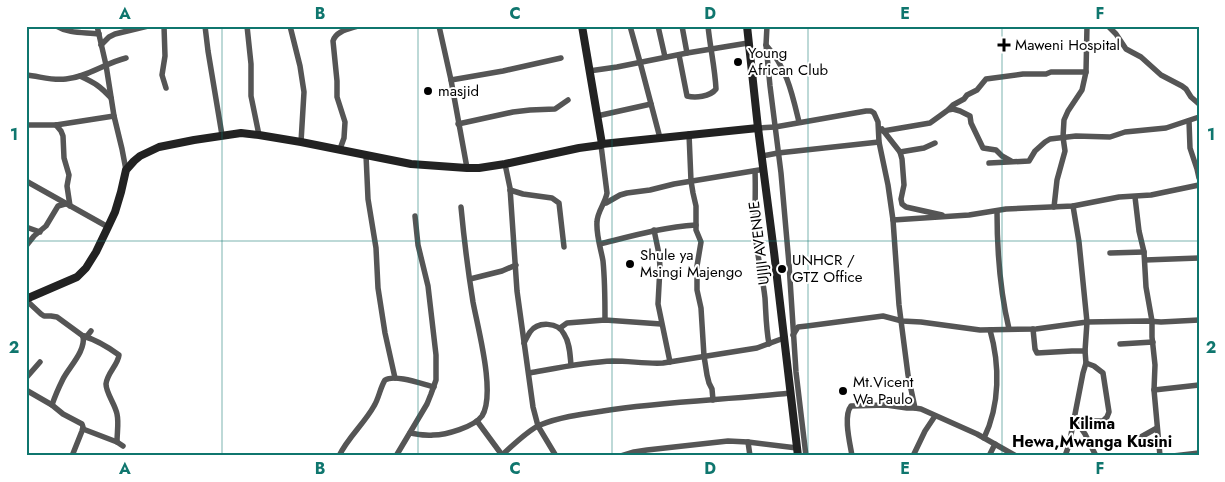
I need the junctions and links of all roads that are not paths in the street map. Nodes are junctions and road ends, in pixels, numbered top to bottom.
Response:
1 (56, 26) edge
2 (97, 26) edge
3 (146, 26) edge
4 (164, 26) edge
5 (205, 26) edge
6 (247, 26) edge
7 (290, 26) edge
8 (358, 26) edge
9 (439, 26) edge
10 (582, 26) edge
11 (630, 26) edge
12 (658, 26) edge
13 (682, 26) edge
14 (708, 26) edge
15 (747, 26) edge
16 (767, 26) edge
17 (1086, 26) edge
18 (1108, 26) edge
19 (99, 34) junction
20 (748, 43) junction
21 (101, 45) junction
22 (766, 46) junction
23 (710, 49) junction
24 (687, 53) junction
25 (679, 55) junction
26 (126, 58) dead end
27 (561, 58) dead end
28 (665, 58) junction
29 (640, 62) junction
30 (106, 65) junction
31 (590, 71) junction
32 (1086, 72) junction
33 (26, 75) edge
34 (80, 76) junction
35 (451, 80) junction
36 (166, 88) dead end
37 (111, 98) junction
38 (568, 100) dead end
39 (651, 104) junction
40 (1199, 104) edge
41 (948, 110) junction
42 (114, 116) junction
43 (597, 116) junction
44 (1199, 117) edge
45 (1189, 121) junction
46 (799, 122) junction
47 (878, 122) junction
48 (458, 124) junction
49 (26, 125) edge
50 (56, 125) junction
51 (775, 126) junction
52 (758, 128) junction
53 (883, 131) junction
54 (689, 134) junction
55 (222, 135) junction
56 (259, 135) junction
57 (1064, 137) junction
58 (660, 138) junction
59 (300, 142) junction
60 (879, 142) junction
61 (602, 144) junction
62 (935, 144) dead end
63 (340, 149) junction
64 (778, 152) junction
65 (900, 152) junction
66 (366, 154) junction
67 (762, 156) junction
68 (1013, 162) junction
69 (989, 163) dead end
70 (505, 164) junction
71 (467, 168) junction
72 (126, 170) junction
73 (759, 170) junction
74 (1199, 178) edge
75 (26, 181) edge
76 (692, 181) junction
77 (1199, 185) edge
78 (510, 190) junction
79 (1135, 197) junction
80 (68, 205) junction
81 (604, 205) junction
82 (1073, 206) junction
83 (461, 207) dead end
84 (1054, 207) junction
85 (997, 211) junction
86 (414, 216) dead end
87 (946, 217) junction
88 (893, 220) junction
89 (696, 225) junction
90 (26, 227) edge
91 (108, 227) junction
92 (654, 230) junction
93 (40, 232) junction
94 (600, 244) junction
95 (26, 246) edge
96 (564, 247) dead end
97 (1144, 252) junction
98 (1110, 253) dead end
99 (1199, 258) edge
100 (1145, 260) junction
101 (516, 265) junction
102 (470, 279) junction
103 (26, 299) edge
104 (605, 320) junction
105 (1199, 320) edge
106 (902, 321) junction
107 (1087, 322) junction
108 (1152, 322) junction
109 (661, 324) junction
110 (560, 328) junction
111 (1033, 329) junction
112 (990, 330) junction
113 (1009, 330) junction
114 (91, 331) dead end
115 (793, 335) junction
116 (83, 336) junction
117 (784, 338) junction
118 (1153, 342) junction
119 (524, 343) junction
120 (770, 344) junction
121 (1120, 344) dead end
122 (1085, 351) junction
123 (704, 356) junction
124 (40, 362) dead end
125 (670, 362) junction
126 (1086, 363) junction
127 (571, 365) junction
128 (529, 372) junction
129 (26, 378) edge
130 (395, 378) junction
131 (1199, 385) edge
132 (434, 387) junction
133 (26, 390) edge
134 (1154, 390) junction
135 (790, 393) junction
136 (713, 400) junction
137 (52, 405) junction
138 (915, 408) junction
139 (935, 416) junction
140 (477, 421) junction
141 (1076, 421) junction
142 (538, 426) junction
143 (1157, 428) junction
144 (83, 429) junction
145 (410, 433) junction
146 (984, 438) junction
147 (1139, 438) dead end
148 (117, 442) junction
149 (748, 442) junction
150 (995, 444) junction
151 (123, 446) dead end
152 (797, 452) edge
153 (1199, 453) edge
154 (502, 455) edge
155 (72, 456) edge
156 (339, 456) edge
157 (396, 456) edge
158 (556, 456) edge
159 (621, 456) edge
160 (750, 456) edge
161 (806, 456) edge
162 (852, 456) edge
163 (913, 456) edge
164 (989, 456) edge
165 (1016, 456) edge
166 (1065, 456) edge
167 (1096, 456) edge
168 (1160, 456) edge
169 (1174, 456) edge

1 - 19 street
2 - 19 street
3 - 21 street
4 - 36 street
5 - 55 street
6 - 56 street
7 - 59 street
8 - 63 street
9 - 35 street
10 - 31 street
11 - 29 street
12 - 28 street
13 - 24 street
14 - 23 street
15 - 20 street, UJIJI AVENUE
16 - 22 street
17 - 32 street
18 - 40 street
19 - 21 street
20 - 23 street
20 - 52 street, UJIJI AVENUE
21 - 30 street
22 - 46 street
22 - 51 street
23 - 24 street
23 - 25 street
24 - 25 street
25 - 28 street
26 - 30 street
27 - 35 street
28 - 29 street
29 - 31 street
29 - 39 street
30 - 34 street
30 - 37 street
31 - 43 street
32 - 41 street
32 - 57 street
33 - 34 street
34 - 37 street
35 - 48 street
37 - 42 street
38 - 48 street
39 - 43 street
39 - 58 street
41 - 53 street
41 - 68 street
42 - 50 street
42 - 72 street
43 - 61 street
44 - 45 street
45 - 57 street
45 - 74 street
46 - 47 street
46 - 51 street
47 - 53 street
47 - 60 street
48 - 71 street
49 - 50 street
50 - 80 street
51 - 52 street
51 - 64 street
52 - 54 street
52 - 67 street, UJIJI AVENUE
53 - 65 street
54 - 58 street
54 - 76 street
55 - 56 street
55 - 72 street
56 - 59 street
57 - 68 street
57 - 84 street
58 - 61 street
59 - 63 street
60 - 64 street
60 - 88 street
61 - 70 street
61 - 81 street
62 - 65 street
63 - 66 street
64 - 67 street
64 - 115 street
65 - 87 street
66 - 71 street
66 - 130 street
67 - 73 street, UJIJI AVENUE
68 - 69 street
70 - 71 street
70 - 78 street
72 - 91 street
73 - 76 street
73 - 117 street, UJIJI AVENUE
73 - 120 street
75 - 80 street
76 - 81 street
76 - 89 street
77 - 79 street
78 - 96 street
78 - 101 street
79 - 82 street
79 - 97 street
80 - 91 street
80 - 93 street
81 - 94 street
82 - 84 street
82 - 107 street
83 - 102 street
84 - 85 street
85 - 87 street
85 - 113 street
86 - 132 street
87 - 88 street
88 - 106 street
89 - 92 street
89 - 123 street
90 - 93 street
91 - 103 street
92 - 94 street
92 - 109 street
93 - 95 street
94 - 104 street
97 - 98 street
97 - 100 street
99 - 100 street
100 - 108 street
101 - 102 street
101 - 119 street
102 - 140 street
103 - 116 street
104 - 109 street
104 - 110 street
105 - 108 street
106 - 112 street
106 - 115 street
106 - 138 street
107 - 108 street
107 - 111 street
107 - 122 street
108 - 118 street
109 - 125 street
110 - 119 street
110 - 127 street
111 - 113 street
111 - 122 street
112 - 113 street
112 - 146 street
114 - 116 street
115 - 161 street
116 - 137 street
116 - 148 street
117 - 120 street
117 - 135 street, UJIJI AVENUE
118 - 121 street
118 - 134 street
119 - 128 street
120 - 123 street
122 - 126 street
123 - 125 street
123 - 136 street
124 - 129 street
125 - 127 street
126 - 141 street
126 - 141 street
127 - 128 street
128 - 142 street
130 - 132 street
130 - 156 street
131 - 134 street
132 - 145 street
133 - 137 street
134 - 143 street
135 - 136 street
135 - 152 street, UJIJI AVENUE
136 - 142 street
137 - 144 street
138 - 139 street
138 - 162 street
139 - 146 street
139 - 163 street
140 - 145 street
140 - 154 street
141 - 166 street
141 - 167 street
142 - 154 street
142 - 158 street
143 - 147 street
143 - 168 street
144 - 148 street
144 - 155 street
145 - 157 street
146 - 150 street
148 - 151 street
149 - 152 street
149 - 159 street
149 - 160 street
150 - 164 street
150 - 165 street
153 - 169 street

